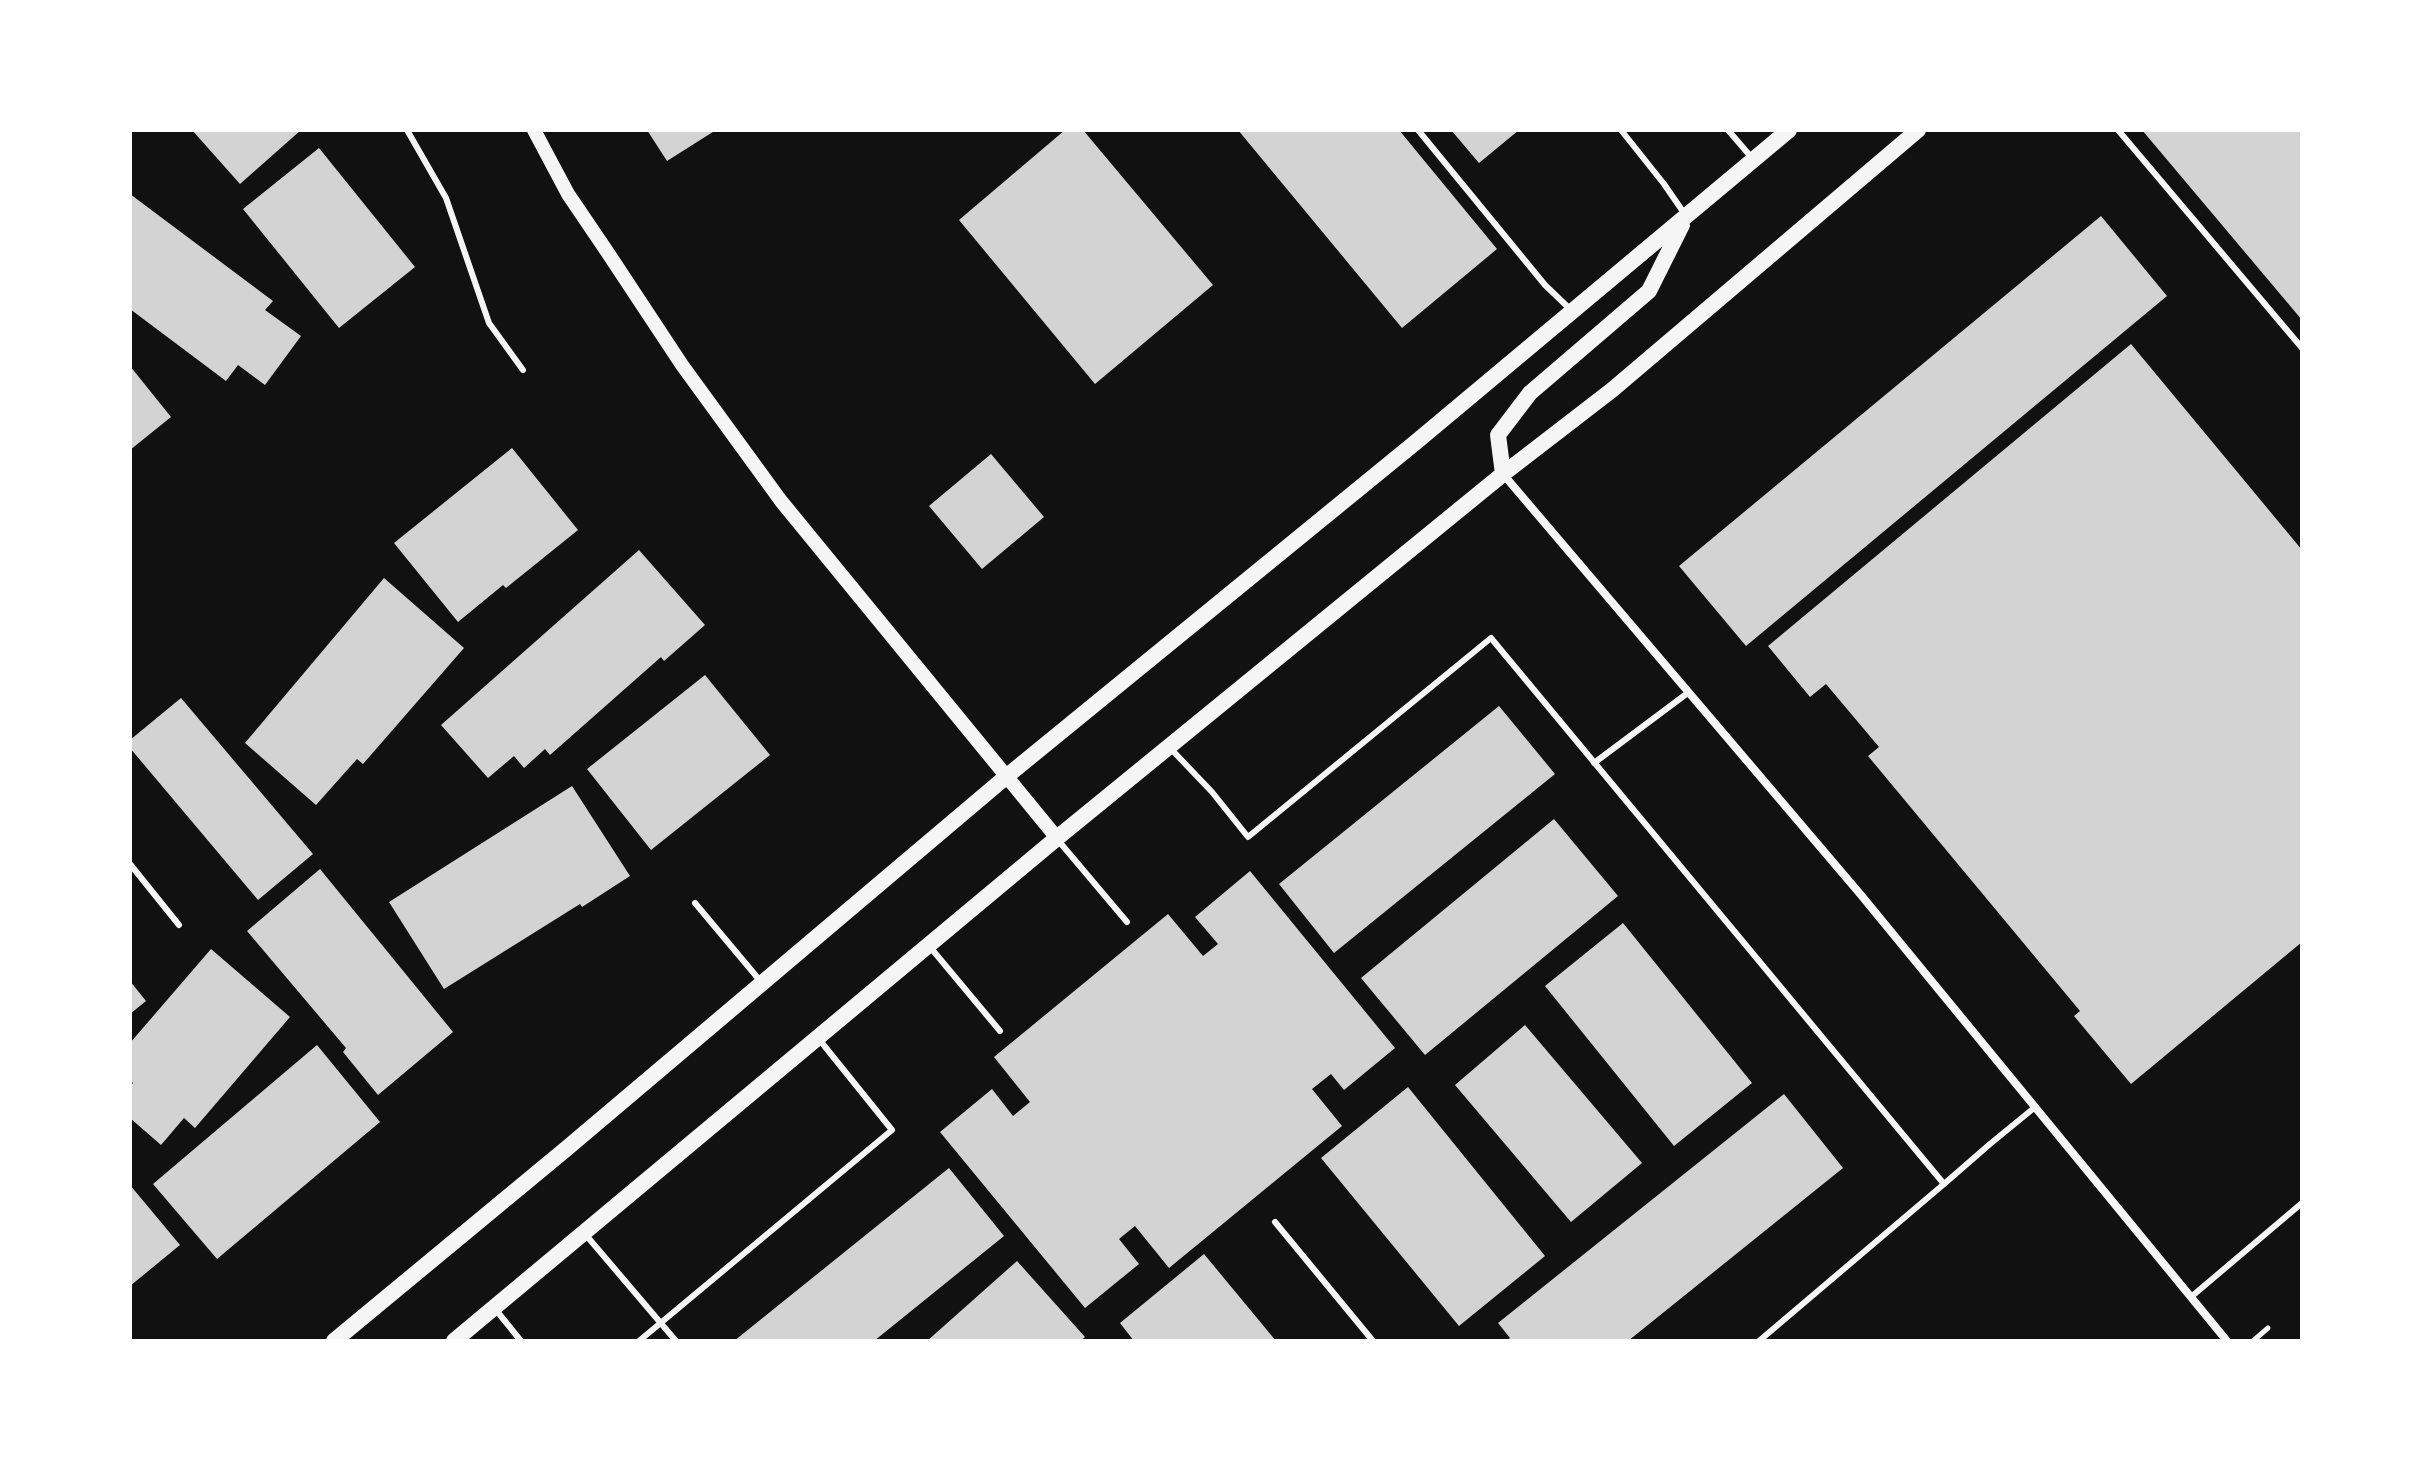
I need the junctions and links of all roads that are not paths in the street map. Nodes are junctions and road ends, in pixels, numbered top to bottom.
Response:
1 (407, 130) edge
2 (534, 130) edge
3 (1418, 130) edge
4 (1621, 130) edge
5 (1728, 130) edge
6 (1789, 130) edge
7 (1918, 130) edge
8 (2118, 130) edge
9 (1754, 160) junction
10 (1686, 216) junction
11 (1573, 312) junction
12 (2302, 348) edge
13 (523, 370) dead end
14 (1503, 474) junction
15 (1689, 692) junction
16 (1169, 747) junction
17 (1594, 763) junction
18 (1007, 776) junction
19 (1057, 838) junction
20 (130, 864) edge
21 (695, 903) dead end
22 (1127, 922) dead end
23 (179, 925) dead end
24 (929, 945) junction
25 (762, 983) junction
26 (1000, 1031) dead end
27 (818, 1038) junction
28 (2034, 1108) junction
29 (1944, 1184) junction
30 (2302, 1203) edge
31 (1275, 1222) dead end
32 (584, 1233) junction
33 (2191, 1297) junction
34 (494, 1307) junction
35 (661, 1322) junction
36 (334, 1341) edge
37 (454, 1341) edge
38 (521, 1341) edge
39 (639, 1341) edge
40 (676, 1341) edge
41 (1373, 1341) edge
42 (1759, 1341) edge
43 (2227, 1341) edge

1 - 13 lane
2 - 18 street
3 - 11 lane
4 - 10 lane
5 - 9 lane
6 - 9 main road
7 - 14 main road
8 - 12 lane
9 - 10 main road
10 - 11 main road
10 - 14 main road
11 - 18 main road
14 - 15 street
14 - 16 main road
15 - 17 lane
15 - 28 street
16 - 17 lane
16 - 19 main road
17 - 29 lane
18 - 19 street
18 - 25 main road
19 - 22 lane
19 - 24 main road
20 - 23 lane
21 - 25 lane
24 - 26 lane
24 - 27 main road
25 - 36 main road
27 - 32 main road
27 - 35 lane
28 - 29 lane
28 - 33 street
29 - 42 lane
30 - 33 lane
31 - 41 lane
32 - 34 main road
32 - 35 lane
33 - 43 street
34 - 37 main road
34 - 38 lane
35 - 39 lane
35 - 40 lane

